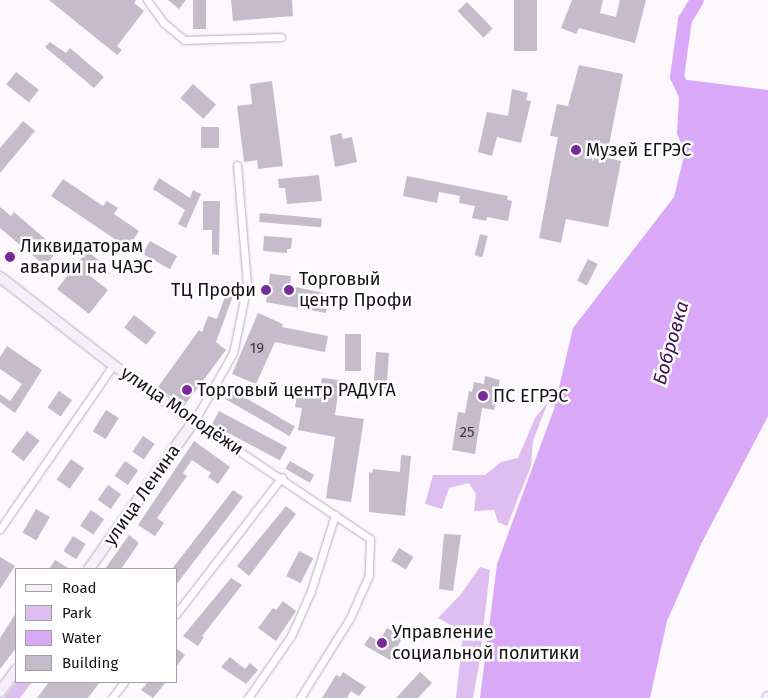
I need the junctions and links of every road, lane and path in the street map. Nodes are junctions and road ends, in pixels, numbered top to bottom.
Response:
1 (147, 0) edge
2 (281, 37) dead end
3 (237, 165) dead end
4 (0, 277) edge
5 (113, 364) junction
6 (194, 421) junction
7 (282, 478) junction
8 (335, 515) junction
9 (0, 529) edge
10 (90, 568) edge
11 (178, 611) edge
12 (15, 671) edge
13 (123, 683) edge
14 (0, 692) edge
15 (112, 698) edge
16 (248, 698) edge
17 (300, 698) edge

1 - 2 street
3 - 6 street
4 - 5 street, улица Молодёжи
5 - 6 street, улица Молодёжи
5 - 9 street
6 - 7 street, улица Молодёжи
6 - 10 street, улица Ленина
7 - 8 street, улица Молодёжи
7 - 11 street
8 - 16 street
8 - 17 street, улица Молодёжи
12 - 14 street
13 - 15 street

